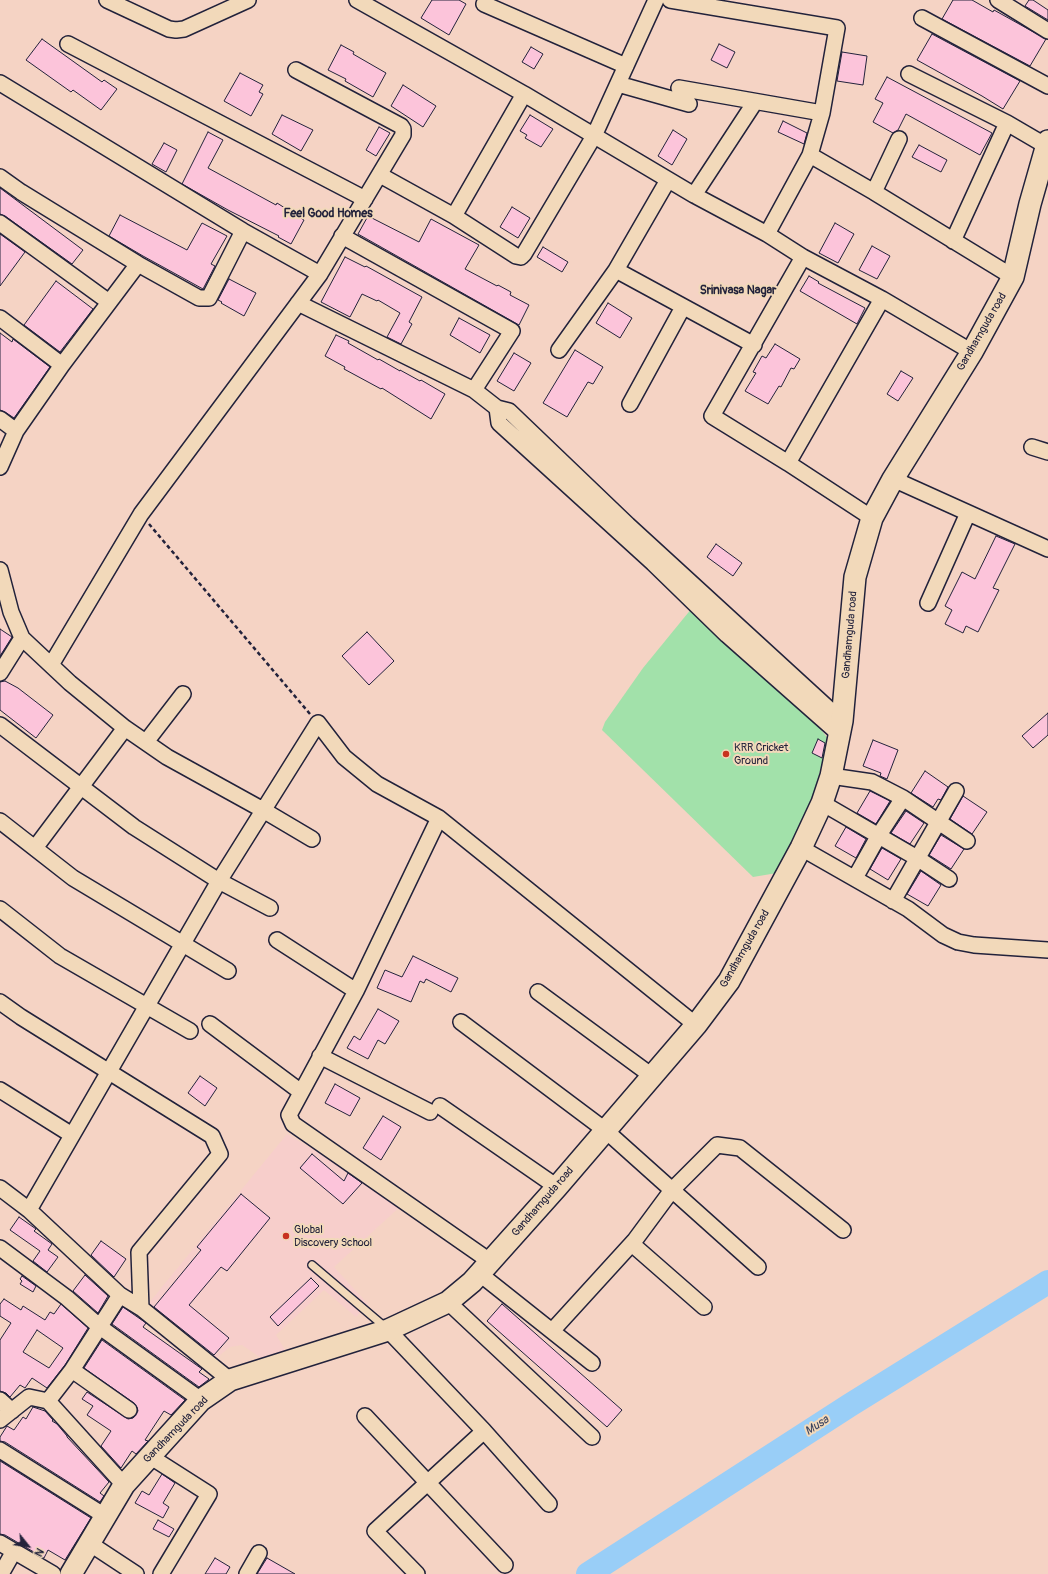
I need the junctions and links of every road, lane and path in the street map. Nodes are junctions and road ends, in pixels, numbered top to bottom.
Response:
1 (108, 0) edge
2 (248, 0) edge
3 (357, 0) edge
4 (656, 0) edge
5 (670, 0) edge
6 (998, 0) edge
7 (484, 4) dead end
8 (922, 18) dead end
9 (1048, 31) edge
10 (68, 44) dead end
11 (626, 66) junction
12 (296, 70) dead end
13 (909, 74) dead end
14 (0, 83) edge
15 (618, 84) junction
16 (1048, 86) edge
17 (679, 88) dead end
18 (524, 94) junction
19 (755, 102) junction
20 (689, 104) dead end
21 (822, 113) junction
22 (1007, 123) junction
23 (594, 136) junction
24 (899, 139) dead end
25 (1047, 145) edge
26 (810, 155) junction
27 (380, 175) junction
28 (0, 177) edge
29 (668, 180) junction
30 (874, 192) junction
31 (694, 195) junction
32 (365, 199) junction
33 (454, 216) junction
34 (0, 223) edge
35 (243, 231) junction
36 (767, 234) junction
37 (342, 236) junction
38 (953, 241) junction
39 (803, 257) junction
40 (138, 264) junction
41 (616, 270) junction
42 (320, 274) junction
43 (1013, 278) junction
44 (882, 299) junction
45 (108, 302) junction
46 (298, 303) junction
47 (683, 307) junction
48 (0, 318) edge
49 (754, 345) junction
50 (559, 350) dead end
51 (972, 352) junction
52 (62, 365) junction
53 (474, 390) junction
54 (630, 404) dead end
55 (0, 419) edge
56 (16, 431) junction
57 (1032, 447) dead end
58 (1048, 452) edge
59 (788, 464) junction
60 (0, 467) edge
61 (893, 479) junction
62 (968, 513) junction
63 (141, 514) junction
64 (872, 518) junction
65 (1048, 549) edge
66 (0, 570) edge
67 (928, 603) dead end
68 (22, 638) junction
69 (51, 665) junction
70 (1, 668) edge
71 (183, 694) dead end
72 (318, 723) junction
73 (0, 725) edge
74 (126, 728) junction
75 (841, 728) junction
76 (146, 742) junction
77 (831, 776) junction
78 (82, 787) junction
79 (956, 791) dead end
80 (903, 798) junction
81 (822, 802) junction
82 (263, 810) junction
83 (439, 818) junction
84 (0, 821) edge
85 (938, 821) junction
86 (879, 835) junction
87 (312, 839) dead end
88 (966, 841) dead end
89 (35, 848) junction
90 (801, 848) junction
91 (917, 858) junction
92 (855, 878) junction
93 (949, 879) dead end
94 (219, 880) junction
95 (893, 901) junction
96 (270, 908) dead end
97 (0, 909) edge
98 (277, 940) dead end
99 (182, 944) junction
100 (1048, 950) edge
101 (228, 971) dead end
102 (356, 991) junction
103 (538, 992) dead end
104 (0, 1002) edge
105 (146, 1006) junction
106 (461, 1022) dead end
107 (210, 1024) dead end
108 (696, 1025) junction
109 (190, 1032) dead end
110 (320, 1056) junction
111 (108, 1071) junction
112 (652, 1076) junction
113 (0, 1090) edge
114 (302, 1092) junction
115 (605, 1130) junction
116 (72, 1136) junction
117 (557, 1187) junction
118 (0, 1188) edge
119 (672, 1190) junction
120 (29, 1210) junction
121 (843, 1230) dead end
122 (632, 1244) junction
123 (0, 1248) edge
124 (312, 1265) dead end
125 (758, 1267) dead end
126 (485, 1268) junction
127 (120, 1295) junction
128 (448, 1302) junction
129 (704, 1307) dead end
130 (140, 1308) junction
131 (100, 1327) junction
132 (388, 1330) junction
133 (552, 1331) junction
134 (592, 1363) dead end
135 (72, 1370) junction
136 (230, 1380) junction
137 (0, 1400) edge
138 (201, 1400) junction
139 (48, 1401) junction
140 (129, 1410) dead end
141 (12, 1411) junction
142 (365, 1416) dead end
143 (0, 1420) edge
144 (484, 1431) junction
145 (592, 1437) dead end
146 (0, 1450) edge
147 (150, 1456) junction
148 (428, 1483) junction
149 (124, 1485) junction
150 (549, 1504) dead end
151 (105, 1516) junction
152 (0, 1543) edge
153 (89, 1543) junction
154 (14, 1551) junction
155 (259, 1553) dead end
156 (505, 1565) dead end
157 (1, 1574) edge
158 (52, 1574) edge
159 (71, 1574) edge
160 (136, 1574) edge
161 (161, 1574) edge
162 (247, 1574) edge
163 (417, 1574) edge

1 - 2 street
3 - 18 street
4 - 11 street
5 - 21 street
6 - 9 street
7 - 11 street
8 - 16 street
10 - 32 street
11 - 15 street
12 - 27 street
13 - 22 street
14 - 35 street
15 - 20 street
15 - 23 street
17 - 19 street
18 - 23 street
18 - 33 street
19 - 21 street
19 - 31 street
21 - 26 street
22 - 25 street
22 - 38 street
23 - 29 street
23 - 33 street
24 - 30 street
25 - 43 street, Gandhamguda road
26 - 30 street
26 - 36 street
27 - 32 street
27 - 33 street
28 - 40 street
29 - 31 street
29 - 41 street
30 - 38 street
31 - 36 street
32 - 37 street
34 - 45 street
35 - 40 street
35 - 42 street
36 - 39 street
37 - 42 street
37 - 53 street
38 - 43 street
39 - 44 street
39 - 49 street
40 - 45 street
41 - 47 street
41 - 50 street
42 - 46 street
43 - 51 street, Gandhamguda road
44 - 51 street
44 - 59 street
45 - 52 street
46 - 53 street
46 - 63 street
47 - 49 street
47 - 54 street
48 - 52 street
49 - 59 street
51 - 61 street, Gandhamguda road
52 - 56 street
53 - 75 street
55 - 56 street
56 - 60 street
57 - 58 street
59 - 64 street
61 - 62 street
61 - 64 street, Gandhamguda road
62 - 65 street
62 - 67 street
63 - 69 street
63 - 72 path
64 - 75 street, Gandhamguda road
66 - 68 street
68 - 69 street
68 - 70 street
69 - 74 street
71 - 76 street
72 - 82 street
72 - 83 street
73 - 78 street
74 - 76 street
74 - 78 street
75 - 77 street, Gandhamguda road
76 - 82 street
77 - 80 street
77 - 81 street, Gandhamguda road
78 - 89 street
78 - 94 street
79 - 85 street
80 - 85 street
80 - 86 street
81 - 86 street
81 - 90 street, Gandhamguda road
82 - 87 street
82 - 94 street
83 - 102 street
83 - 108 street
84 - 89 street
85 - 88 street
85 - 91 street
86 - 91 street
86 - 92 street
89 - 99 street
90 - 92 street
90 - 108 street, Gandhamguda road
91 - 93 street
91 - 95 street
92 - 95 street
94 - 96 street
94 - 99 street
95 - 100 street
97 - 105 street
98 - 102 street
99 - 101 street
99 - 105 street
102 - 110 street
103 - 112 street
104 - 111 street
105 - 109 street
105 - 111 street
106 - 115 street
107 - 114 street
108 - 112 street, Gandhamguda road
110 - 114 street
110 - 117 street
111 - 116 street
111 - 130 street
112 - 115 street, Gandhamguda road
113 - 116 street
114 - 126 street
115 - 117 street, Gandhamguda road
115 - 119 street
116 - 120 street
117 - 126 street, Gandhamguda road
118 - 120 street
119 - 121 street
119 - 122 street
119 - 125 street
120 - 127 street
122 - 129 street
122 - 133 street
123 - 131 street
124 - 132 lane
126 - 128 street, Gandhamguda road
126 - 133 street
127 - 130 street
127 - 131 street
128 - 132 street, Gandhamguda road
128 - 145 street
130 - 136 street
131 - 135 street
131 - 138 street
132 - 136 street, Gandhamguda road
132 - 144 street
133 - 134 street
135 - 139 street
135 - 140 street
136 - 138 street, Gandhamguda road
137 - 141 street
138 - 147 street, Gandhamguda road
139 - 141 street
139 - 149 street
141 - 143 street
142 - 148 street
144 - 148 street
144 - 150 street
146 - 151 street
147 - 149 street, Gandhamguda road
147 - 161 street
148 - 156 street
148 - 163 street
149 - 151 street, Gandhamguda road
151 - 153 street, Gandhamguda road
152 - 154 street
153 - 159 street, Gandhamguda road
153 - 160 street
154 - 157 street
154 - 158 street
155 - 162 street

